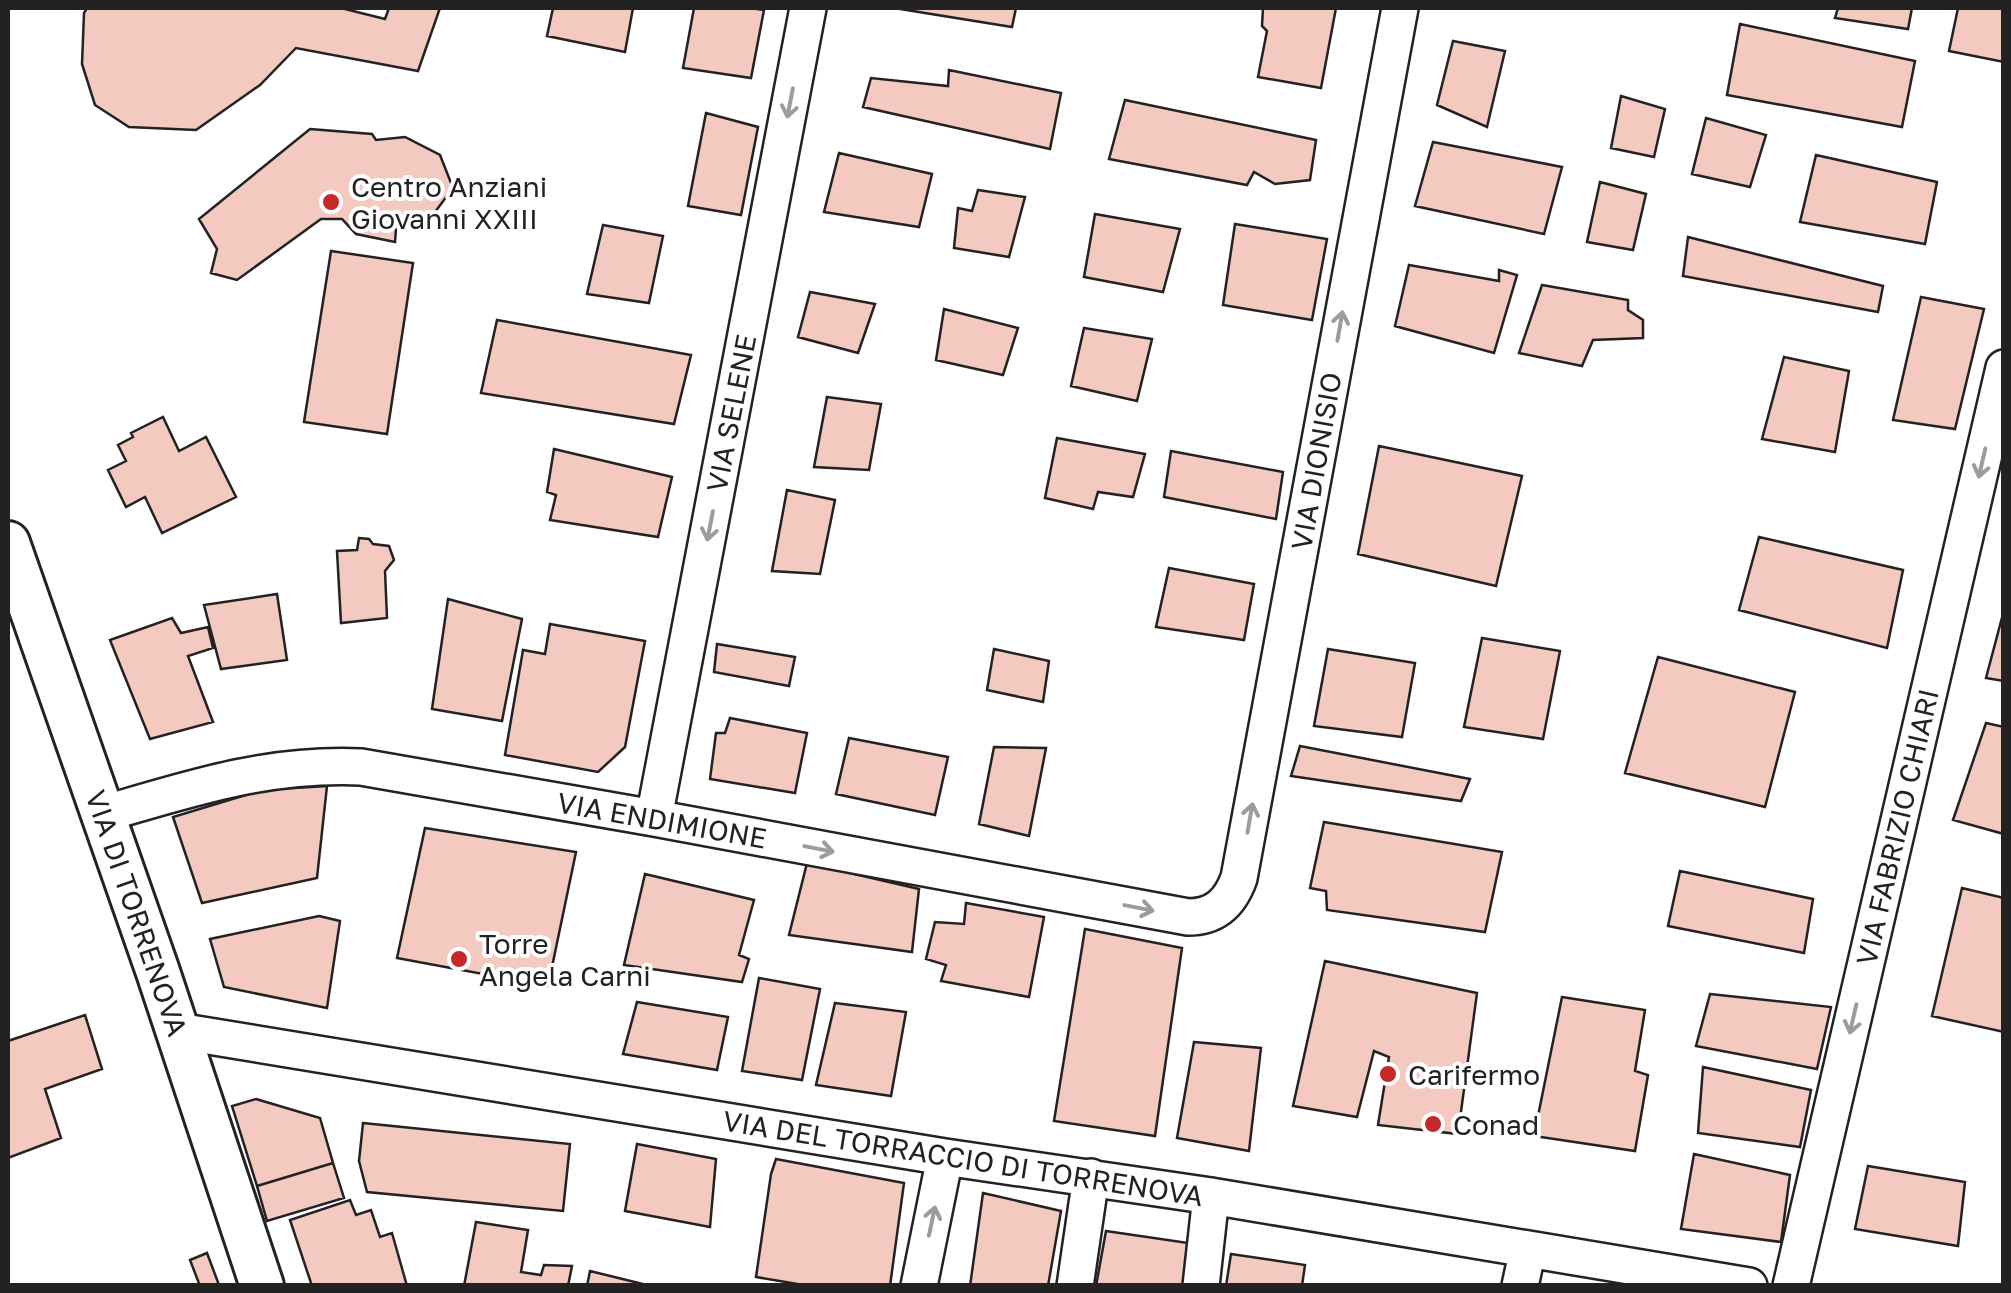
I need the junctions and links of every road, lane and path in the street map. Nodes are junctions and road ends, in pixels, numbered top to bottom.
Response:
1 (808, 8) edge
2 (1400, 8) edge
3 (2004, 368) edge
4 (8, 543) edge
5 (103, 814) junction
6 (654, 818) junction
7 (1220, 908) joint
8 (178, 1031) junction
9 (945, 1158) junction
10 (1091, 1177) junction
11 (1212, 1196) junction
12 (1528, 1249) junction
13 (262, 1286) edge
14 (919, 1286) edge
15 (1076, 1286) edge
16 (1202, 1286) edge
17 (1520, 1286) edge
18 (1749, 1286) edge
19 (1792, 1286) edge

1 -> 6 street, VIA SELENE
7 -> 2 street, VIA DIONISIO
3 -> 19 street, VIA FABRIZIO CHIARI
4 - 5 street, VIA DI TORRENOVA
5 - 6 street, VIA ENDIMIONE
5 - 8 street, VIA DI TORRENOVA
6 -> 7 street, VIA ENDIMIONE
8 - 9 street, VIA DEL TORRACCIO DI TORRENOVA
8 - 13 street, VIA DI TORRENOVA
9 - 10 street, VIA DEL TORRACCIO DI TORRENOVA
14 -> 9 street
10 - 11 street, VIA DEL TORRACCIO DI TORRENOVA
10 - 15 street
11 - 12 street, VIA DEL TORRACCIO DI TORRENOVA
11 - 16 street
12 - 17 street
12 - 18 street, VIA DEL TORRACCIO DI TORRENOVA

